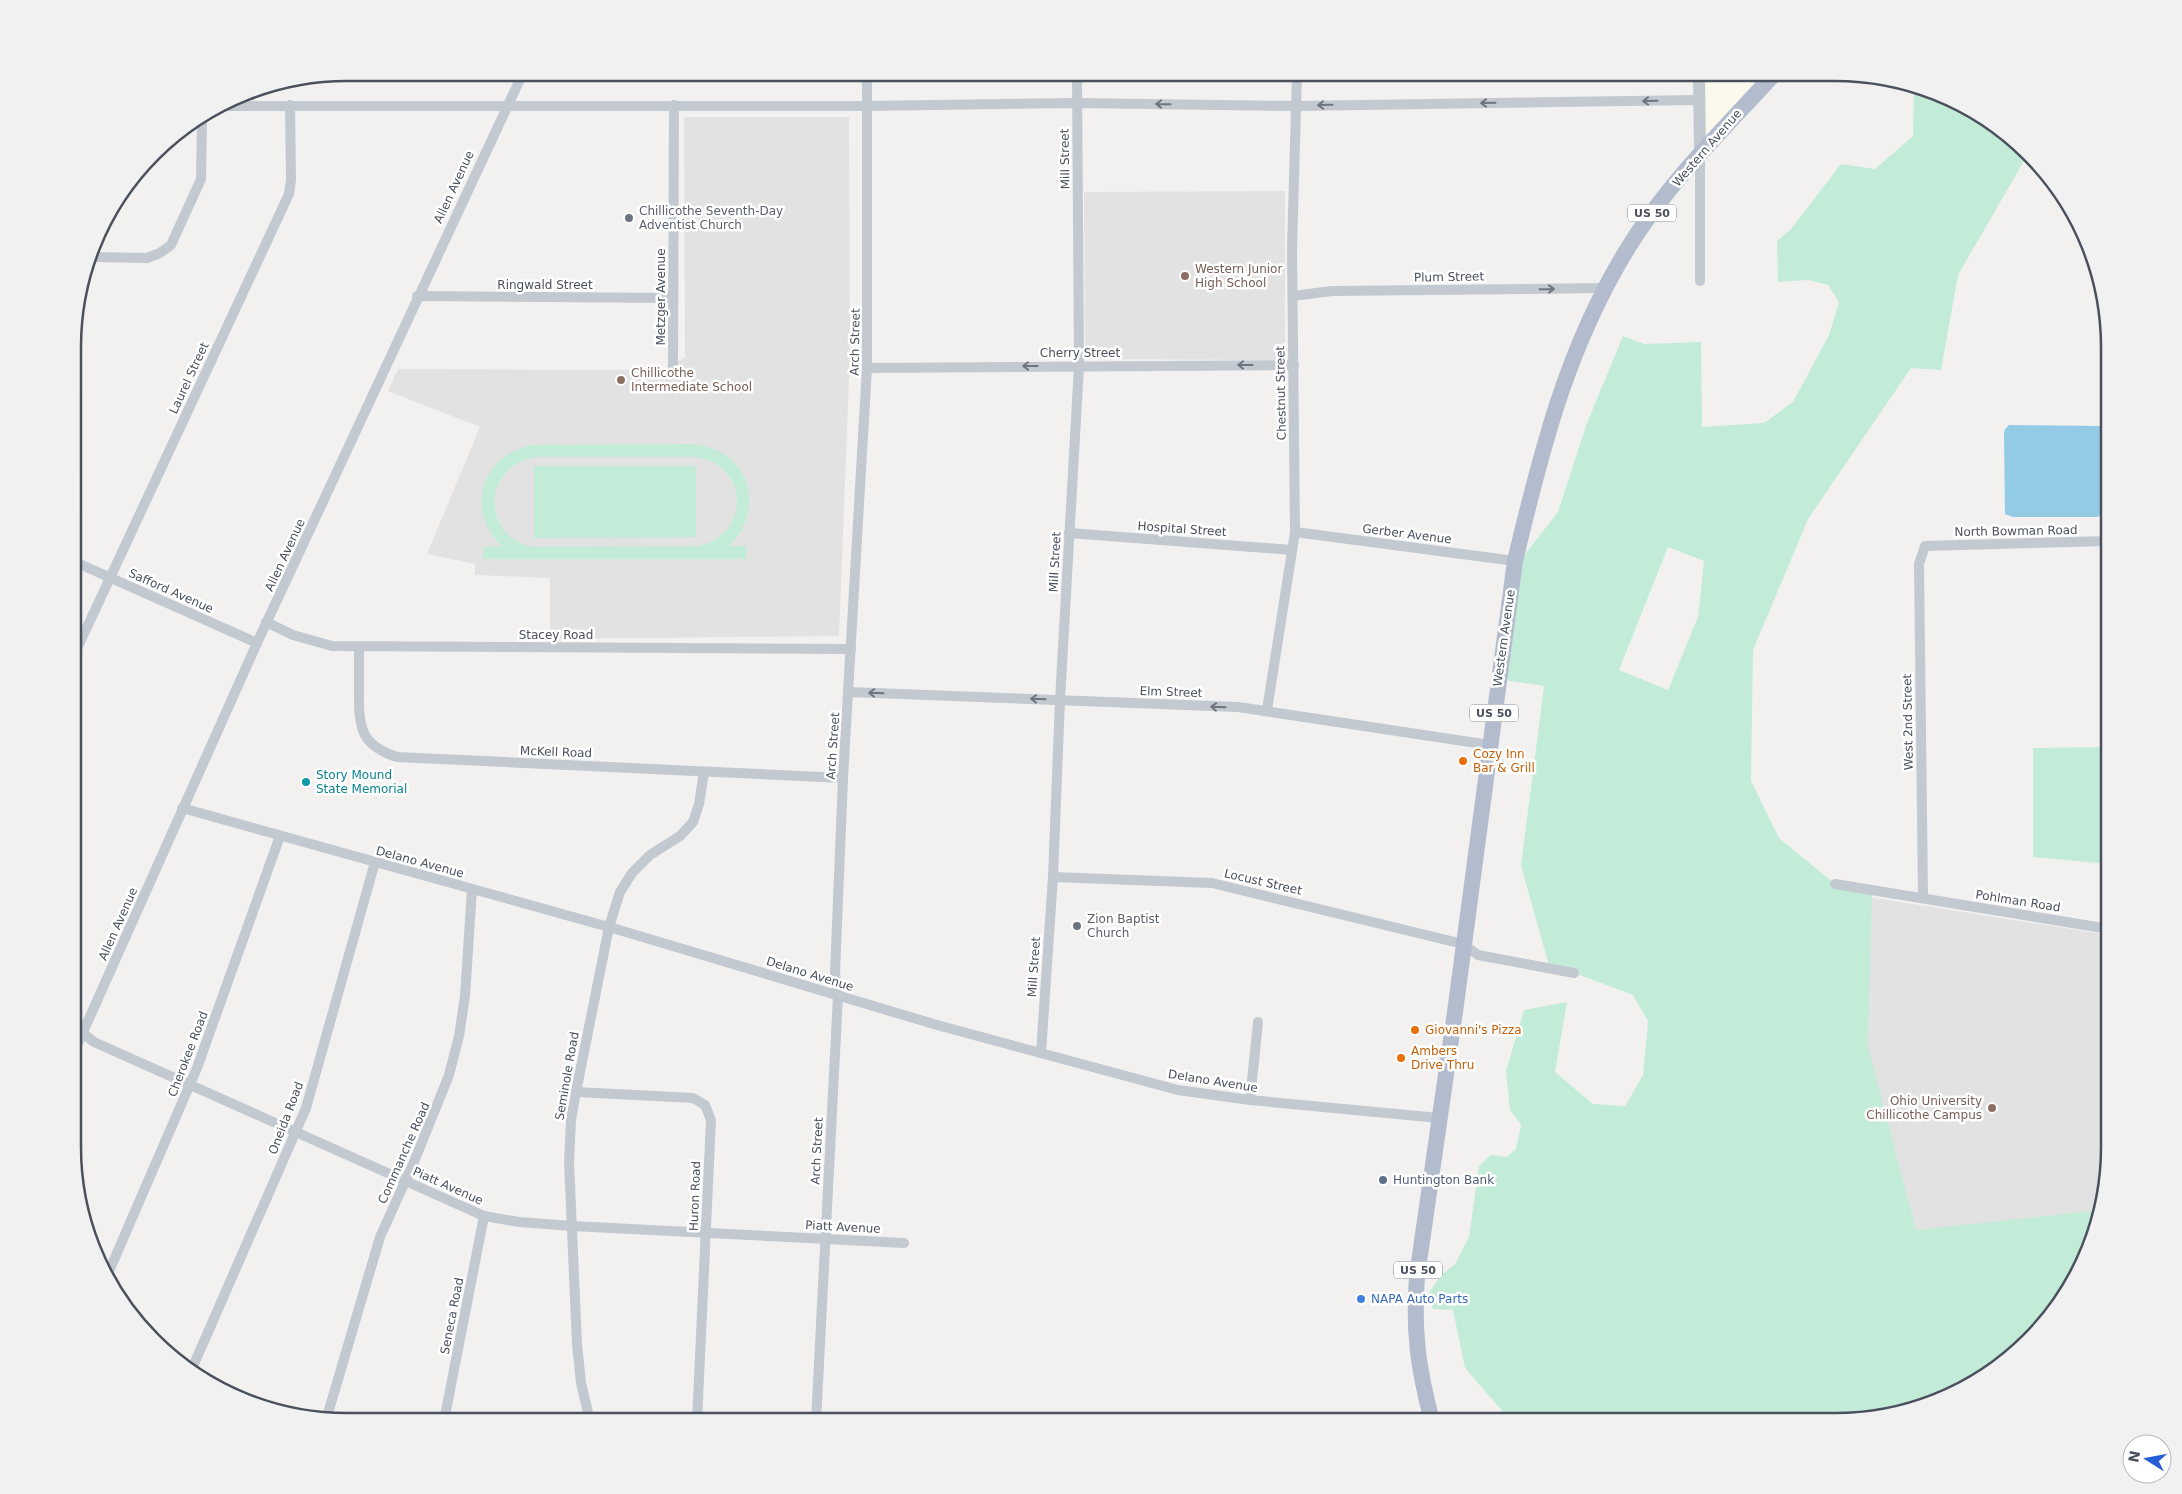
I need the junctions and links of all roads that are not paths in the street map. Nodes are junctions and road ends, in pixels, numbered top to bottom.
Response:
1 (519, 81) edge
2 (867, 81) edge
3 (1076, 81) edge
4 (1296, 81) edge
5 (1699, 81) edge
6 (1768, 81) edge
7 (1699, 100) junction
8 (1077, 103) junction
9 (290, 105) junction
10 (674, 105) junction
11 (237, 106) edge
12 (506, 106) junction
13 (866, 106) junction
14 (1297, 106) junction
15 (202, 125) edge
16 (1700, 156) junction
17 (97, 257) edge
18 (1700, 281) dead end
19 (1606, 288) junction
20 (417, 296) junction
21 (1293, 296) junction
22 (674, 298) junction
23 (1294, 365) junction
24 (1079, 366) junction
25 (867, 368) junction
26 (673, 369) dead end
27 (1295, 532) junction
28 (1069, 533) junction
29 (2101, 541) edge
30 (1925, 546) joint
31 (1292, 550) junction
32 (1515, 561) junction
33 (81, 565) edge
34 (110, 578) junction
35 (266, 622) junction
36 (81, 640) edge
37 (257, 643) junction
38 (359, 647) junction
39 (851, 649) junction
40 (849, 692) junction
41 (1060, 700) junction
42 (1267, 710) junction
43 (1490, 744) junction
44 (704, 772) junction
45 (843, 778) junction
46 (182, 808) junction
47 (280, 836) junction
48 (375, 862) junction
49 (1053, 877) junction
50 (1835, 884) dead end
51 (472, 889) junction
52 (1922, 898) junction
53 (608, 927) junction
54 (2101, 928) edge
55 (1463, 944) junction
56 (1574, 973) dead end
57 (838, 996) junction
58 (1258, 1022) dead end
59 (81, 1024) edge
60 (81, 1032) edge
61 (1041, 1053) junction
62 (190, 1086) junction
63 (576, 1092) junction
64 (1250, 1100) junction
65 (1439, 1118) junction
66 (296, 1133) junction
67 (405, 1181) junction
68 (484, 1216) junction
69 (572, 1226) junction
70 (706, 1234) junction
71 (825, 1239) junction
72 (904, 1243) dead end
73 (110, 1266) edge
74 (194, 1364) edge
75 (328, 1412) edge
76 (446, 1413) edge
77 (588, 1413) edge
78 (698, 1413) edge
79 (816, 1413) edge
80 (1430, 1413) edge

1 - 12 street, Allen Avenue
2 - 13 street, Arch Street
3 - 8 street, Mill Street
4 - 14 street, Chestnut Street
5 - 7 street
6 - 16 main road, Western Avenue / US 50
7 -> 14 street
7 - 16 street
8 - 13 street
14 -> 8 street
8 - 24 street, Mill Street
9 - 11 street
9 - 12 street
9 - 34 street, Laurel Street
10 - 12 street
10 - 13 street
10 - 22 street, Metzger Avenue
12 - 20 street, Allen Avenue
13 - 25 street, Arch Street
14 - 21 street, Chestnut Street
15 - 17 street
16 - 18 street
16 - 19 main road, Western Avenue / US 50
21 -> 19 street, Plum Street
19 - 32 main road, Western Avenue / US 50
20 - 22 street, Ringwald Street
20 - 35 street, Allen Avenue
21 - 23 street, Chestnut Street
22 - 26 street, Metzger Avenue
23 -> 24 street, Cherry Street
23 - 27 street, Chestnut Street
24 -> 25 street, Cherry Street
24 - 28 street, Mill Street
25 - 39 street, Arch Street
27 - 31 street, Chestnut Street
27 - 32 street, Gerber Avenue
28 - 31 street, Hospital Street
28 - 41 street, Mill Street
29 - 30 street, North Bowman Road
30 - 52 street, West 2nd Street
31 - 42 street, Chestnut Street
32 - 43 main road, Western Avenue / US 50
33 - 34 street, Safford Avenue
34 - 36 street, Laurel Street
34 - 37 street, Safford Avenue
35 - 37 street, Allen Avenue
35 - 38 street, Stacey Road
37 - 46 street, Allen Avenue
38 - 39 street, Stacey Road
38 - 44 street, McKell Road
39 - 40 street, Arch Street
41 -> 40 street, Elm Street
40 - 45 street, Arch Street
42 -> 41 street, Elm Street
41 - 49 street, Mill Street
42 - 43 street, Elm Street
43 - 55 main road, Western Avenue / US 50
44 - 45 street, McKell Road
44 - 53 street, Seminole Road
45 - 57 street, Arch Street
46 - 47 street, Delano Avenue
46 - 59 street, Allen Avenue
47 - 48 street, Delano Avenue
47 - 62 street, Cherokee Road
48 - 51 street, Delano Avenue
48 - 66 street, Oneida Road
49 - 55 street, Locust Street
49 - 61 street, Mill Street
50 - 52 street, Pohlman Road
51 - 53 street, Delano Avenue
51 - 67 street, Commanche Road
52 - 54 street, Pohlman Road
53 - 57 street, Delano Avenue
53 - 63 street, Seminole Road
55 - 56 street, Locust Street
55 - 65 main road, Western Avenue / US 50
57 - 61 street, Delano Avenue
57 - 71 street, Arch Street
58 - 64 street
60 - 62 street, Piatt Avenue
61 - 64 street, Delano Avenue
62 - 66 street, Piatt Avenue
62 - 73 street, Cherokee Road
63 - 69 street, Seminole Road
63 - 70 street, Huron Road
64 - 65 street, Delano Avenue
65 - 80 main road, Western Avenue / US 50
66 - 67 street, Piatt Avenue
66 - 74 street, Oneida Road
67 - 68 street, Piatt Avenue
67 - 75 street, Commanche Road
68 - 69 street, Piatt Avenue
68 - 76 street, Seneca Road
69 - 70 street, Piatt Avenue
69 - 77 street, Seminole Road
70 - 71 street, Piatt Avenue
70 - 78 street, Huron Road
71 - 72 street, Piatt Avenue
71 - 79 street, Arch Street

